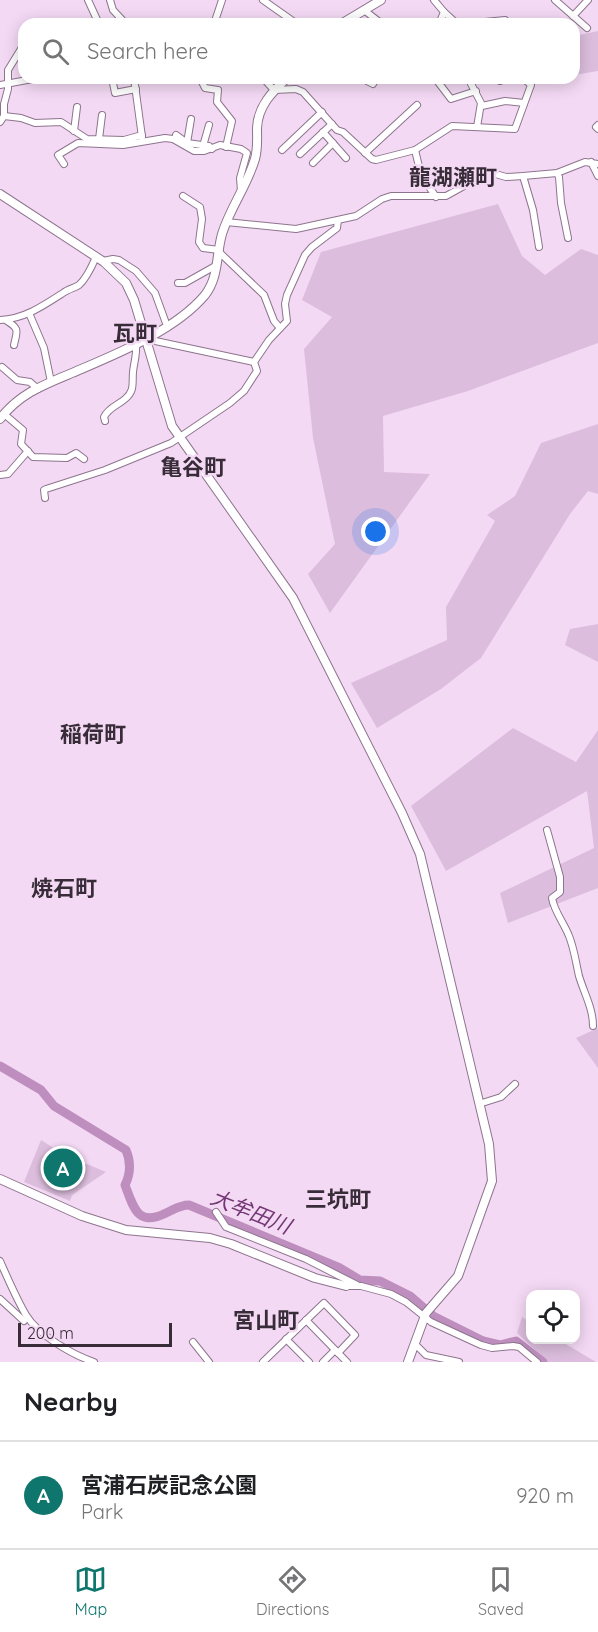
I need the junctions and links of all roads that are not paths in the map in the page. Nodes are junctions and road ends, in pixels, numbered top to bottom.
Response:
1 (88, 0) edge
2 (110, 0) edge
3 (222, 0) edge
4 (263, 0) edge
5 (381, 0) edge
6 (434, 0) edge
7 (555, 0) edge
8 (588, 0) edge
9 (364, 10) junction
10 (444, 12) junction
11 (573, 16) junction
12 (96, 18) edge
13 (120, 18) edge
14 (216, 18) edge
15 (288, 18) edge
16 (351, 18) edge
17 (374, 18) edge
18 (442, 18) edge
19 (451, 18) edge
20 (576, 18) edge
21 (580, 22) edge
22 (588, 28) dead end
23 (18, 53) edge
24 (18, 82) edge
25 (8, 84) junction
26 (113, 84) edge
27 (135, 84) edge
28 (203, 84) edge
29 (268, 84) edge
30 (280, 84) edge
31 (440, 84) edge
32 (472, 84) edge
33 (530, 84) edge
34 (0, 85) edge
35 (136, 89) junction
36 (274, 90) junction
37 (476, 90) junction
38 (524, 103) junction
39 (417, 105) dead end
40 (482, 106) junction
41 (76, 107) dead end
42 (322, 112) junction
43 (102, 115) dead end
44 (2, 119) edge
45 (191, 119) dead end
46 (332, 124) junction
47 (209, 125) dead end
48 (477, 127) junction
49 (74, 131) junction
50 (323, 132) junction
51 (176, 135) dead end
52 (142, 138) junction
53 (99, 139) junction
54 (187, 143) junction
55 (333, 143) junction
56 (203, 146) junction
57 (226, 147) junction
58 (212, 149) junction
59 (282, 150) dead end
60 (415, 150) junction
61 (300, 153) dead end
62 (365, 153) junction
63 (346, 158) dead end
64 (314, 163) dead end
65 (594, 163) edge
66 (64, 164) dead end
67 (557, 173) junction
68 (523, 176) junction
69 (598, 176) edge
70 (241, 192) junction
71 (0, 194) edge
72 (183, 195) dead end
73 (436, 197) junction
74 (338, 220) junction
75 (226, 222) junction
76 (568, 237) dead end
77 (539, 247) dead end
78 (218, 250) junction
79 (100, 259) junction
80 (217, 265) junction
81 (178, 283) dead end
82 (28, 313) junction
83 (3, 321) edge
84 (167, 326) junction
85 (280, 328) junction
86 (146, 339) junction
87 (136, 344) junction
88 (14, 345) dead end
89 (254, 362) junction
90 (2, 367) dead end
91 (51, 382) junction
92 (38, 389) junction
93 (0, 404) edge
94 (4, 415) edge
95 (105, 421) dead end
96 (179, 438) junction
97 (27, 451) junction
98 (84, 459) dead end
99 (0, 475) edge
100 (45, 498) dead end
101 (547, 830) dead end
102 (593, 1026) dead end
103 (515, 1084) dead end
104 (479, 1104) junction
105 (0, 1179) edge
106 (216, 1212) dead end
107 (0, 1261) edge
108 (346, 1286) joint
109 (361, 1286) junction
110 (0, 1299) edge
111 (424, 1316) junction
112 (306, 1320) junction
113 (24, 1321) dead end
114 (286, 1339) junction
115 (193, 1342) dead end
116 (415, 1344) junction
117 (337, 1352) junction
118 (266, 1361) edge
119 (94, 1362) edge
120 (209, 1362) edge
121 (309, 1362) edge
122 (323, 1362) edge
123 (347, 1362) edge
124 (408, 1362) edge
125 (459, 1362) edge
126 (537, 1362) edge

1 - 12 street
2 - 13 street
3 - 14 street
4 - 15 street
5 - 9 street
6 - 10 street
7 - 11 street
8 - 11 street
9 - 16 street
9 - 17 street
10 - 18 street
10 - 19 street
11 - 20 street
21 - 22 street
23 - 25 street
24 - 25 street
25 - 34 street
25 - 44 street
26 - 35 street
27 - 35 street
28 - 57 street
29 - 36 street
30 - 36 street
31 - 37 street
32 - 37 street
33 - 38 street
35 - 52 street
36 - 42 street
36 - 70 street
37 - 40 street
38 - 40 street
38 - 48 street
39 - 62 street
40 - 48 street
41 - 49 street
42 - 46 street
42 - 59 street
43 - 53 street
44 - 49 street
45 - 54 street
46 - 50 street
46 - 62 street
47 - 56 street
48 - 60 street
49 - 53 street
50 - 55 street
50 - 61 street
51 - 54 street
52 - 53 street
52 - 58 street
52 - 66 street
54 - 56 street
55 - 63 street
55 - 64 street
56 - 58 street
57 - 58 street
57 - 70 street
60 - 62 street
60 - 73 street
65 - 67 street
65 - 69 street
67 - 68 street
67 - 76 street
68 - 73 street
68 - 77 street
70 - 75 street
71 - 79 street
72 - 78 street
73 - 74 street
74 - 75 street
74 - 85 street
75 - 78 street
78 - 80 street
78 - 85 street
79 - 82 street
79 - 84 street
79 - 86 street
80 - 81 street
80 - 84 street
82 - 83 street
82 - 91 street
83 - 88 street
84 - 86 street
85 - 89 street
86 - 87 street
86 - 89 street
86 - 96 street
87 - 91 street
87 - 95 street
89 - 96 street
90 - 92 street
91 - 92 street
92 - 94 street
93 - 94 street
94 - 97 street
96 - 100 street
96 - 104 street
97 - 98 street
97 - 99 street
101 - 102 street
103 - 104 street
104 - 111 street
105 - 108 street
106 - 109 street
107 - 119 street
108 - 109 street
109 - 111 street
110 - 113 street
111 - 116 street
111 - 126 street
112 - 114 street
112 - 117 street
112 - 117 street
114 - 118 street
114 - 121 street
115 - 120 street
116 - 124 street
116 - 125 street
117 - 122 street
117 - 123 street

